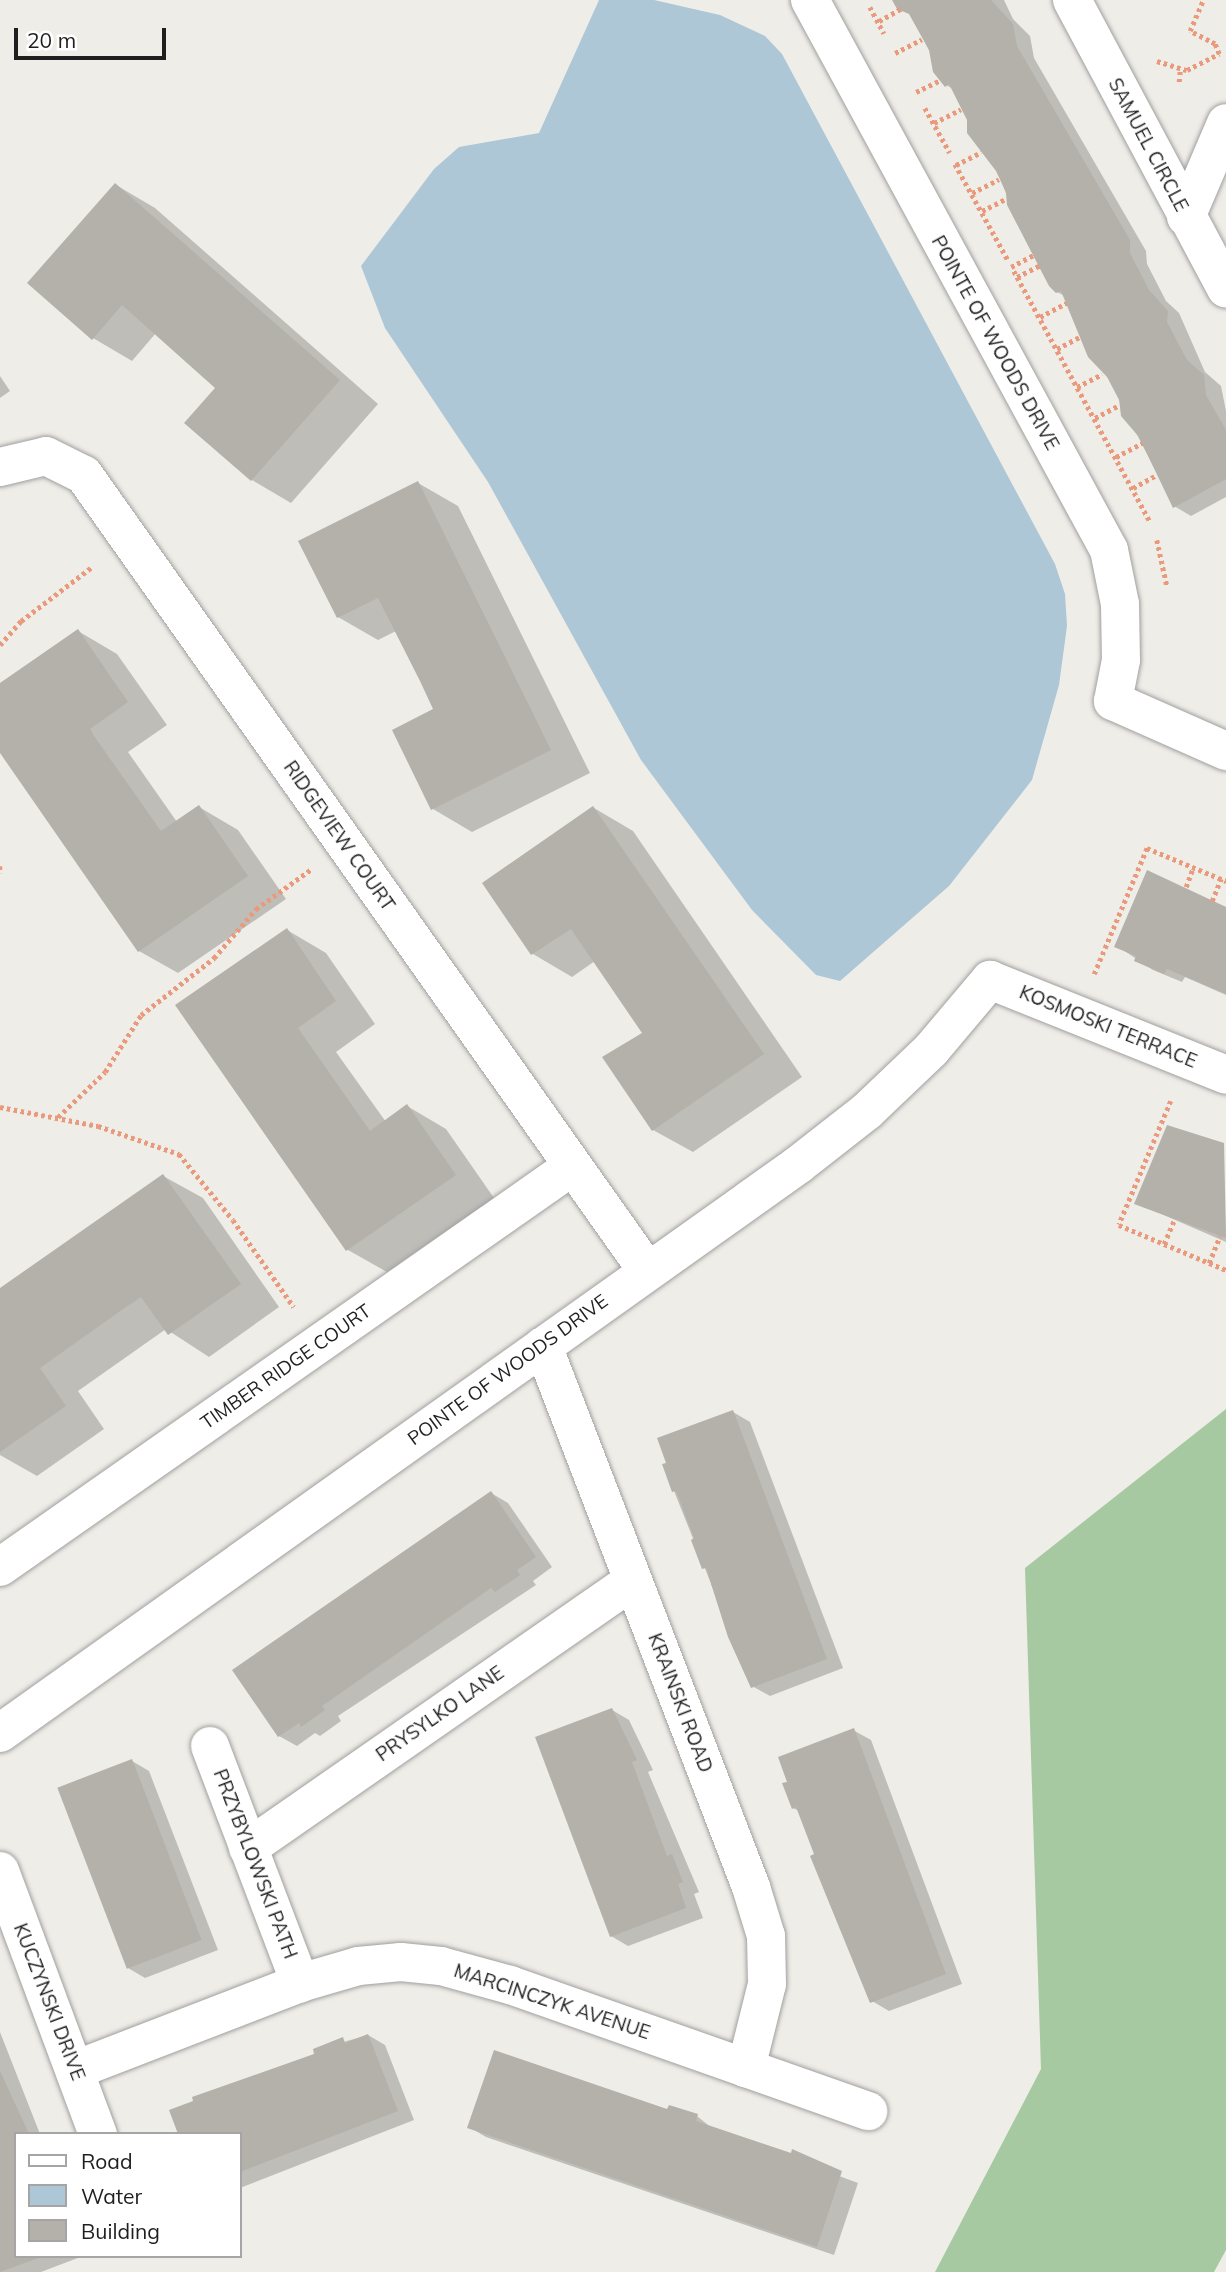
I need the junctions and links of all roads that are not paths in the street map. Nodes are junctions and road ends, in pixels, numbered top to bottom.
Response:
1 (810, 0) edge
2 (1072, 0) edge
3 (1226, 123) edge
4 (1186, 217) junction
5 (1226, 289) edge
6 (0, 467) edge
7 (1226, 751) edge
8 (990, 980) joint
9 (1226, 1075) edge
10 (573, 1166) junction
11 (646, 1269) junction
12 (543, 1346) junction
13 (0, 1567) edge
14 (632, 1581) junction
15 (0, 1732) edge
16 (210, 1746) dead end
17 (248, 1848) junction
18 (0, 1871) edge
19 (300, 1983) junction
20 (746, 2068) junction
21 (75, 2070) junction
22 (868, 2111) dead end
23 (98, 2132) edge

1 - 7 street, POINTE OF WOODS DRIVE
2 - 4 street, SAMUEL CIRCLE
3 - 4 street
4 - 5 street, SAMUEL CIRCLE
6 - 10 street, RIDGEVIEW COURT
8 - 9 street, KOSMOSKI TERRACE
8 - 11 street, POINTE OF WOODS DRIVE
10 - 11 street, RIDGEVIEW COURT
10 - 13 street, TIMBER RIDGE COURT
11 - 12 street, POINTE OF WOODS DRIVE
12 - 14 street, KRAINSKI ROAD
12 - 15 street, POINTE OF WOODS DRIVE
14 - 17 street, PRYSYLKO LANE
14 - 20 street, KRAINSKI ROAD
16 - 17 street, PRZYBYLOWSKI PATH
17 - 19 street, PRZYBYLOWSKI PATH
18 - 21 street, KUCZYNSKI DRIVE
19 - 20 street, MARCINCZYK AVENUE
19 - 21 street, MARCINCZYK AVENUE
20 - 22 street, MARCINCZYK AVENUE
21 - 23 street, KUCZYNSKI DRIVE

